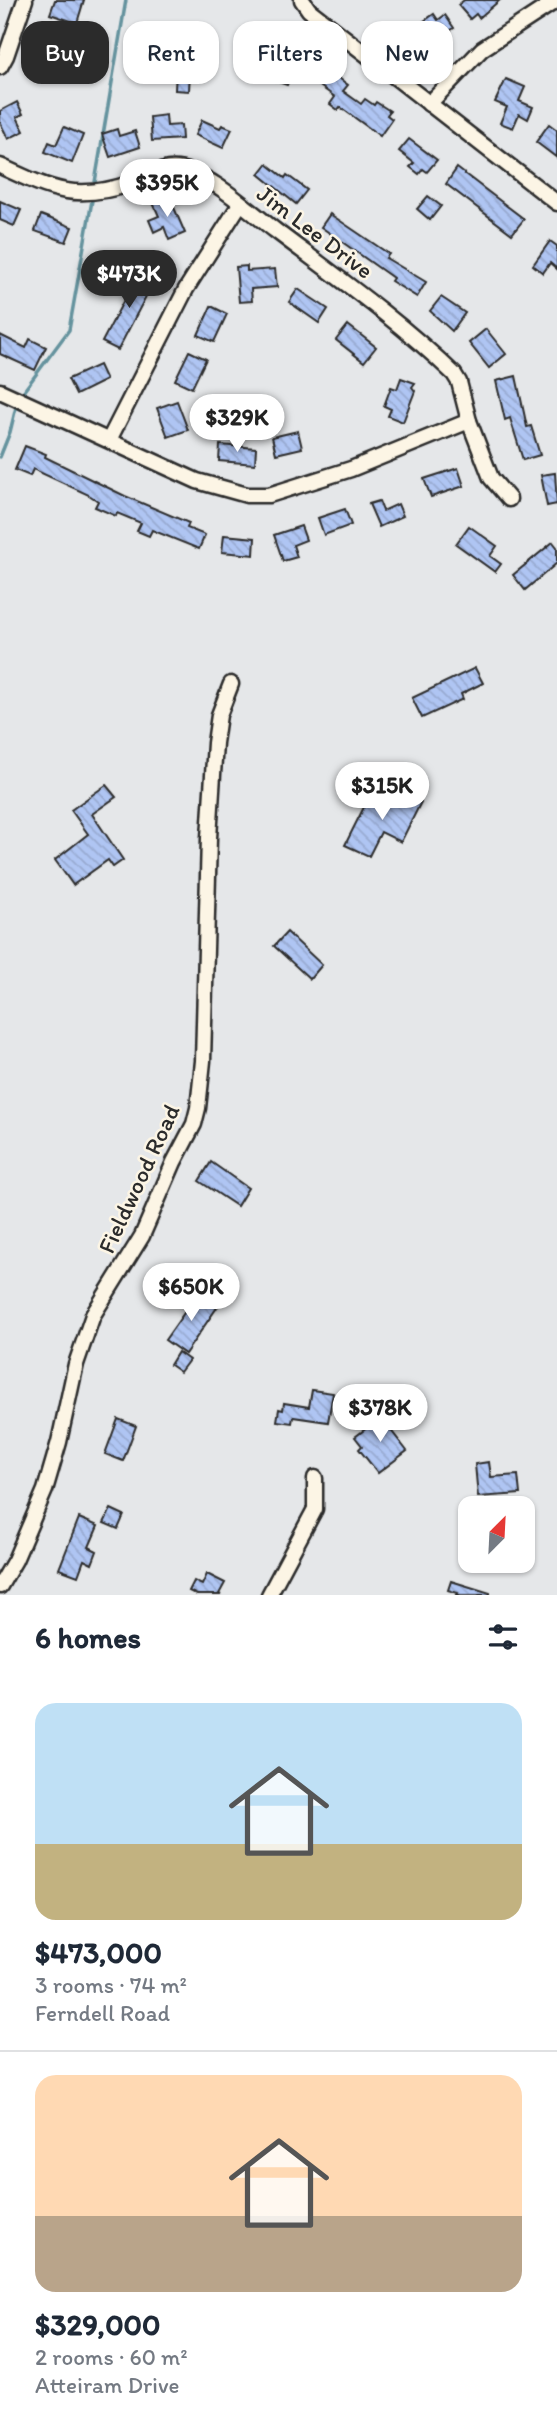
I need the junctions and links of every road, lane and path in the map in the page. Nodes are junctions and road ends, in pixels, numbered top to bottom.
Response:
1 (26, 0) edge
2 (302, 0) edge
3 (557, 0) edge
4 (0, 67) edge
5 (429, 104) junction
6 (0, 166) edge
7 (557, 203) edge
8 (240, 204) junction
9 (0, 391) edge
10 (469, 422) junction
11 (109, 440) junction
12 (509, 499) dead end
13 (231, 684) dead end
14 (315, 1478) dead end
15 (0, 1586) edge
16 (269, 1595) edge

1 - 4 street
2 - 5 street
3 - 5 street
5 - 7 street
6 - 8 street, Jim Lee Drive
8 - 10 street, Jim Lee Drive
8 - 11 street
9 - 11 street
10 - 11 street
10 - 12 street, Jim Lee Drive
13 - 15 street, Fieldwood Road
14 - 16 street

